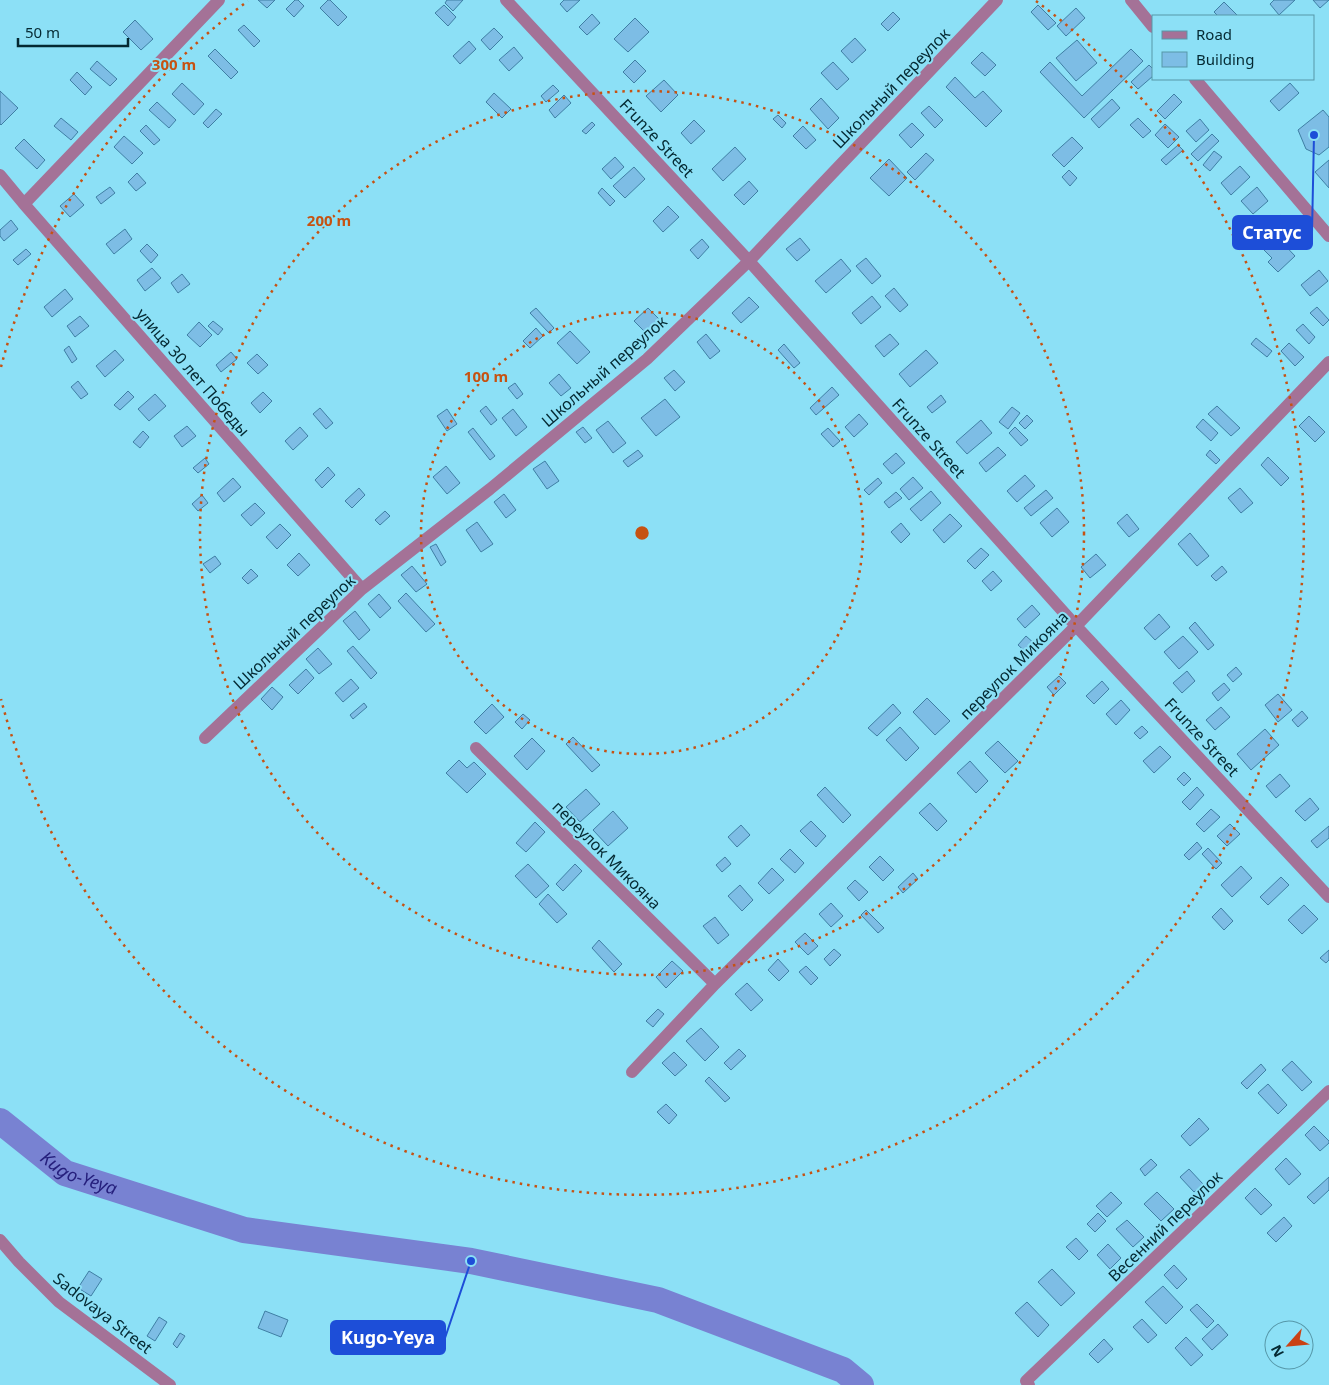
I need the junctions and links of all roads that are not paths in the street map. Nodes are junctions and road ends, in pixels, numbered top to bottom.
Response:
1 (219, 0) edge
2 (506, 0) edge
3 (997, 0) edge
4 (1131, 0) edge
5 (1152, 26) edge
6 (1196, 80) edge
7 (0, 175) edge
8 (24, 204) junction
9 (1329, 236) edge
10 (749, 261) junction
11 (1329, 362) edge
12 (362, 589) junction
13 (1076, 626) junction
14 (205, 738) dead end
15 (476, 748) dead end
16 (1329, 897) edge
17 (715, 984) junction
18 (632, 1072) dead end
19 (1329, 1091) edge
20 (0, 1240) edge
21 (170, 1385) edge
22 (1029, 1385) edge

1 - 8 street
2 - 10 street, Frunze Street
3 - 10 street, Школьный переулок
4 - 5 street
6 - 9 street
7 - 8 street, улица 30 лет Победы
8 - 12 street, улица 30 лет Победы
10 - 12 street, Школьный переулок
10 - 13 street, Frunze Street
11 - 13 street, переулок Микояна
12 - 14 street, Школьный переулок
13 - 16 street, Frunze Street
13 - 17 street, переулок Микояна
15 - 17 street, переулок Микояна
17 - 18 street, переулок Микояна
19 - 22 street, Весенний переулок
20 - 21 street, Sadovaya Street

